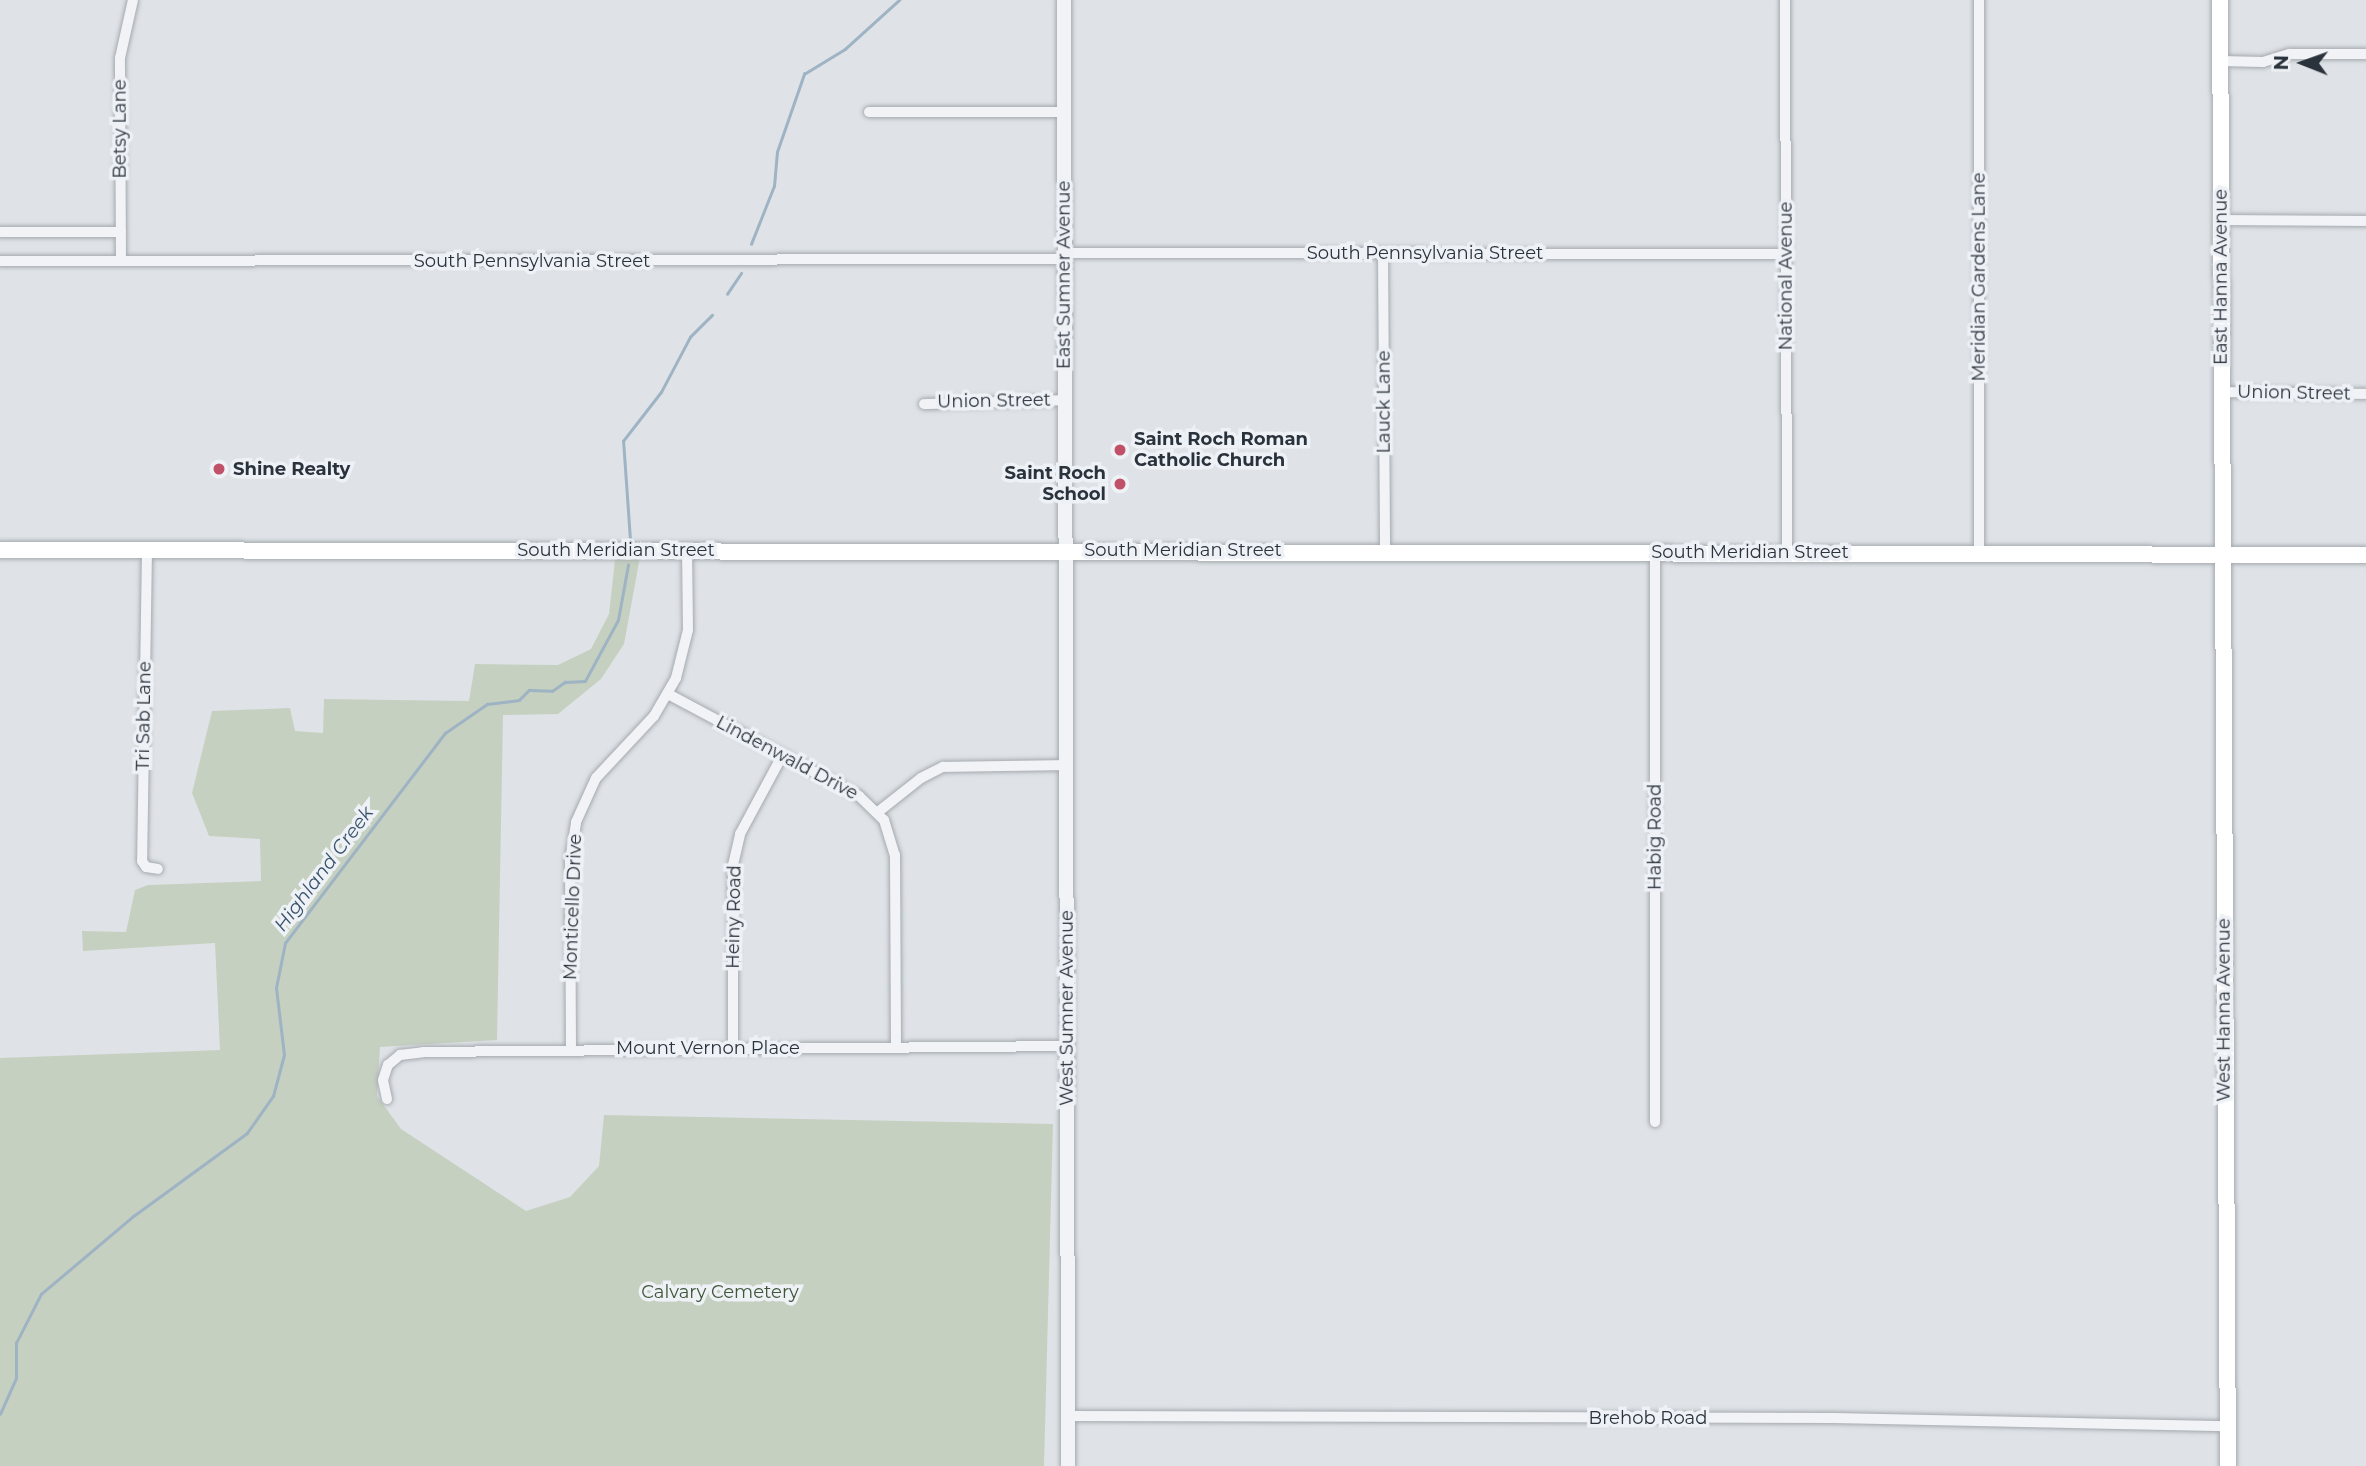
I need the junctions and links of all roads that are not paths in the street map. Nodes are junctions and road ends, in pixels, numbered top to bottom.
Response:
1 (132, 0) edge
2 (1064, 0) edge
3 (1786, 0) edge
4 (1979, 0) edge
5 (2220, 0) edge
6 (2366, 54) edge
7 (2221, 61) junction
8 (869, 112) dead end
9 (1064, 112) junction
10 (2222, 220) junction
11 (2366, 221) edge
12 (0, 232) edge
13 (121, 232) junction
14 (1383, 253) junction
15 (1786, 254) junction
16 (1064, 256) junction
17 (0, 261) edge
18 (121, 261) junction
19 (2222, 392) junction
20 (2366, 394) edge
21 (1065, 400) junction
22 (924, 404) dead end
23 (0, 550) edge
24 (147, 550) junction
25 (687, 550) junction
26 (1068, 550) junction
27 (1385, 551) junction
28 (1655, 552) junction
29 (1787, 552) junction
30 (1979, 553) junction
31 (2221, 554) junction
32 (2366, 555) edge
33 (668, 694) junction
34 (782, 756) junction
35 (1066, 765) junction
36 (878, 812) junction
37 (158, 869) dead end
38 (1067, 1046) junction
39 (896, 1047) junction
40 (570, 1048) junction
41 (733, 1048) junction
42 (387, 1099) dead end
43 (1655, 1122) dead end
44 (1068, 1416) junction
45 (2228, 1426) junction
46 (1068, 1466) edge
47 (2228, 1466) edge

1 - 13 street, Betsy Lane
2 - 9 street, East Sumner Avenue
3 - 15 street, National Avenue
4 - 30 street, Meridian Gardens Lane
5 - 7 main road, East Hanna Avenue
6 - 7 street
7 - 10 main road, East Hanna Avenue
8 - 9 street
9 - 16 street, East Sumner Avenue
10 - 11 street
10 - 19 main road, East Hanna Avenue
12 - 13 street
13 - 18 street, Betsy Lane
14 - 15 street, South Pennsylvania Street
14 - 16 street, South Pennsylvania Street
14 - 27 street, Lauck Lane
15 - 29 street, National Avenue
16 - 18 street, South Pennsylvania Street
16 - 21 street, East Sumner Avenue
17 - 18 street, South Pennsylvania Street
19 - 20 street, Union Street
19 - 31 main road, East Hanna Avenue
21 - 22 street, Union Street
21 - 26 street, East Sumner Avenue
23 - 24 main road, South Meridian Street
24 - 25 main road, South Meridian Street
24 - 37 street, Tri Sab Lane
25 - 26 main road, South Meridian Street
25 - 33 street, Monticello Drive
26 - 27 main road, South Meridian Street
26 - 35 street, West Sumner Avenue
27 - 28 main road, South Meridian Street
28 - 29 main road, South Meridian Street
28 - 43 street, Habig Road
29 - 30 main road, South Meridian Street
30 - 31 main road, South Meridian Street
31 - 32 main road, South Meridian Street
31 - 45 main road, West Hanna Avenue
33 - 34 street, Lindenwald Drive
33 - 40 street, Monticello Drive
34 - 36 street, Lindenwald Drive
34 - 41 street, Heiny Road
35 - 36 street
35 - 38 street, West Sumner Avenue
36 - 39 street
38 - 39 street, Mount Vernon Place
38 - 44 street, West Sumner Avenue
39 - 41 street, Mount Vernon Place
40 - 41 street, Mount Vernon Place
40 - 42 street, Mount Vernon Place
44 - 45 street, Brehob Road
44 - 46 street, West Sumner Avenue
45 - 47 main road, West Hanna Avenue

